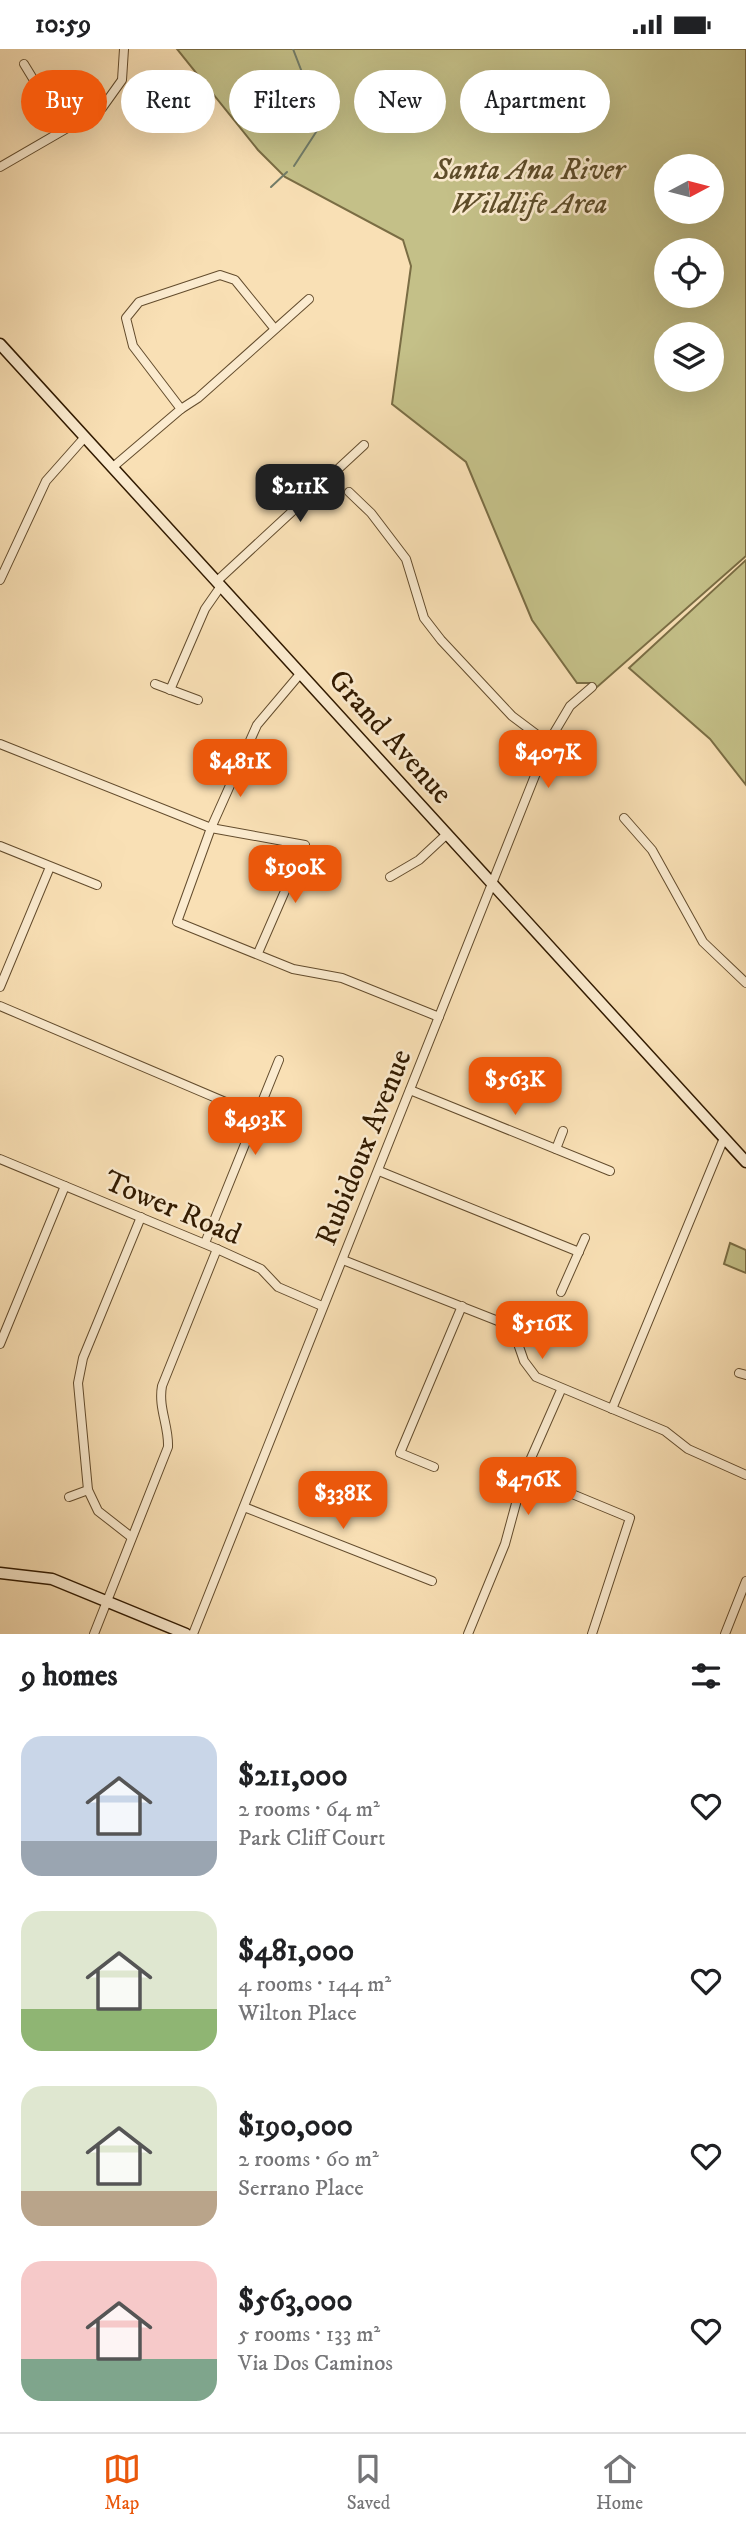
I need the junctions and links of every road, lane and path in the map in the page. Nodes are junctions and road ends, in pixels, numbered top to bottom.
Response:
1 (124, 49) edge
2 (24, 64) dead end
3 (28, 70) edge
4 (107, 101) edge
5 (55, 133) edge
6 (0, 167) edge
7 (309, 299) dead end
8 (274, 328) junction
9 (0, 344) edge
10 (181, 409) junction
11 (85, 437) junction
12 (364, 445) dead end
13 (113, 467) junction
14 (349, 492) dead end
15 (2, 570) edge
16 (0, 580) edge
17 (219, 584) junction
18 (300, 674) junction
19 (155, 684) dead end
20 (592, 687) dead end
21 (170, 690) junction
22 (198, 701) dead end
23 (0, 744) edge
24 (548, 744) junction
25 (246, 750) junction
26 (264, 757) dead end
27 (624, 818) dead end
28 (211, 828) junction
29 (447, 834) junction
30 (0, 846) edge
31 (50, 867) junction
32 (390, 877) dead end
33 (97, 885) dead end
34 (493, 885) junction
35 (258, 953) junction
36 (746, 982) edge
37 (0, 987) edge
38 (0, 1006) edge
39 (439, 1017) junction
40 (279, 1060) dead end
41 (410, 1090) junction
42 (256, 1115) junction
43 (563, 1131) dead end
44 (724, 1138) junction
45 (556, 1149) junction
46 (0, 1159) edge
47 (746, 1162) edge
48 (379, 1171) junction
49 (610, 1171) dead end
50 (65, 1186) junction
51 (141, 1217) junction
52 (584, 1238) dead end
53 (205, 1243) junction
54 (218, 1249) junction
55 (579, 1252) junction
56 (343, 1260) junction
57 (561, 1292) dead end
58 (322, 1306) junction
59 (462, 1306) junction
60 (0, 1344) edge
61 (561, 1390) junction
62 (612, 1409) junction
63 (434, 1467) dead end
64 (524, 1474) junction
65 (746, 1475) edge
66 (88, 1490) junction
67 (69, 1497) dead end
68 (244, 1507) junction
69 (130, 1536) junction
70 (0, 1573) edge
71 (432, 1581) dead end
72 (746, 1581) edge
73 (106, 1600) junction
74 (94, 1634) edge
75 (186, 1634) edge
76 (193, 1634) edge
77 (468, 1634) edge
78 (592, 1634) edge
79 (725, 1634) edge

1 - 4 street
2 - 3 street
5 - 6 street
7 - 8 street
8 - 10 street
8 - 10 street
9 - 11 street, Grand Avenue
10 - 13 street
11 - 13 street, Grand Avenue
11 - 15 street
12 - 17 street
13 - 17 street, Grand Avenue
14 - 24 street
15 - 16 street
17 - 18 street, Grand Avenue
17 - 21 street
18 - 25 street
18 - 29 street, Grand Avenue
19 - 21 street
20 - 24 street, Rubidoux Avenue
21 - 22 street
23 - 28 street
24 - 34 street, Rubidoux Avenue
25 - 26 street
25 - 28 street
27 - 36 street
28 - 35 street
28 - 35 street
29 - 32 street
29 - 34 street, Grand Avenue
30 - 31 street
31 - 33 street
31 - 37 street
34 - 39 street, Rubidoux Avenue
34 - 44 street, Grand Avenue
35 - 39 street
38 - 42 street
39 - 41 street, Rubidoux Avenue
40 - 42 street
41 - 45 street
41 - 48 street, Rubidoux Avenue
42 - 53 street
43 - 45 street
44 - 47 street, Grand Avenue
44 - 62 street
45 - 49 street
46 - 50 street, Tower Road
48 - 55 street
48 - 56 street, Rubidoux Avenue
50 - 51 street, Tower Road
50 - 60 street
51 - 53 street, Tower Road
51 - 66 street
52 - 55 street
53 - 54 street, Tower Road
54 - 58 street, Tower Road
54 - 69 street
55 - 57 street
56 - 58 street, Rubidoux Avenue
56 - 59 street
58 - 68 street, Rubidoux Avenue
59 - 61 street
59 - 63 street
61 - 62 street
61 - 64 street
62 - 65 street
64 - 77 street
64 - 78 street
66 - 67 street
66 - 69 street
68 - 71 street
68 - 76 street, Rubidoux Avenue
69 - 73 street
70 - 73 street
72 - 79 street
73 - 74 street
73 - 75 street

